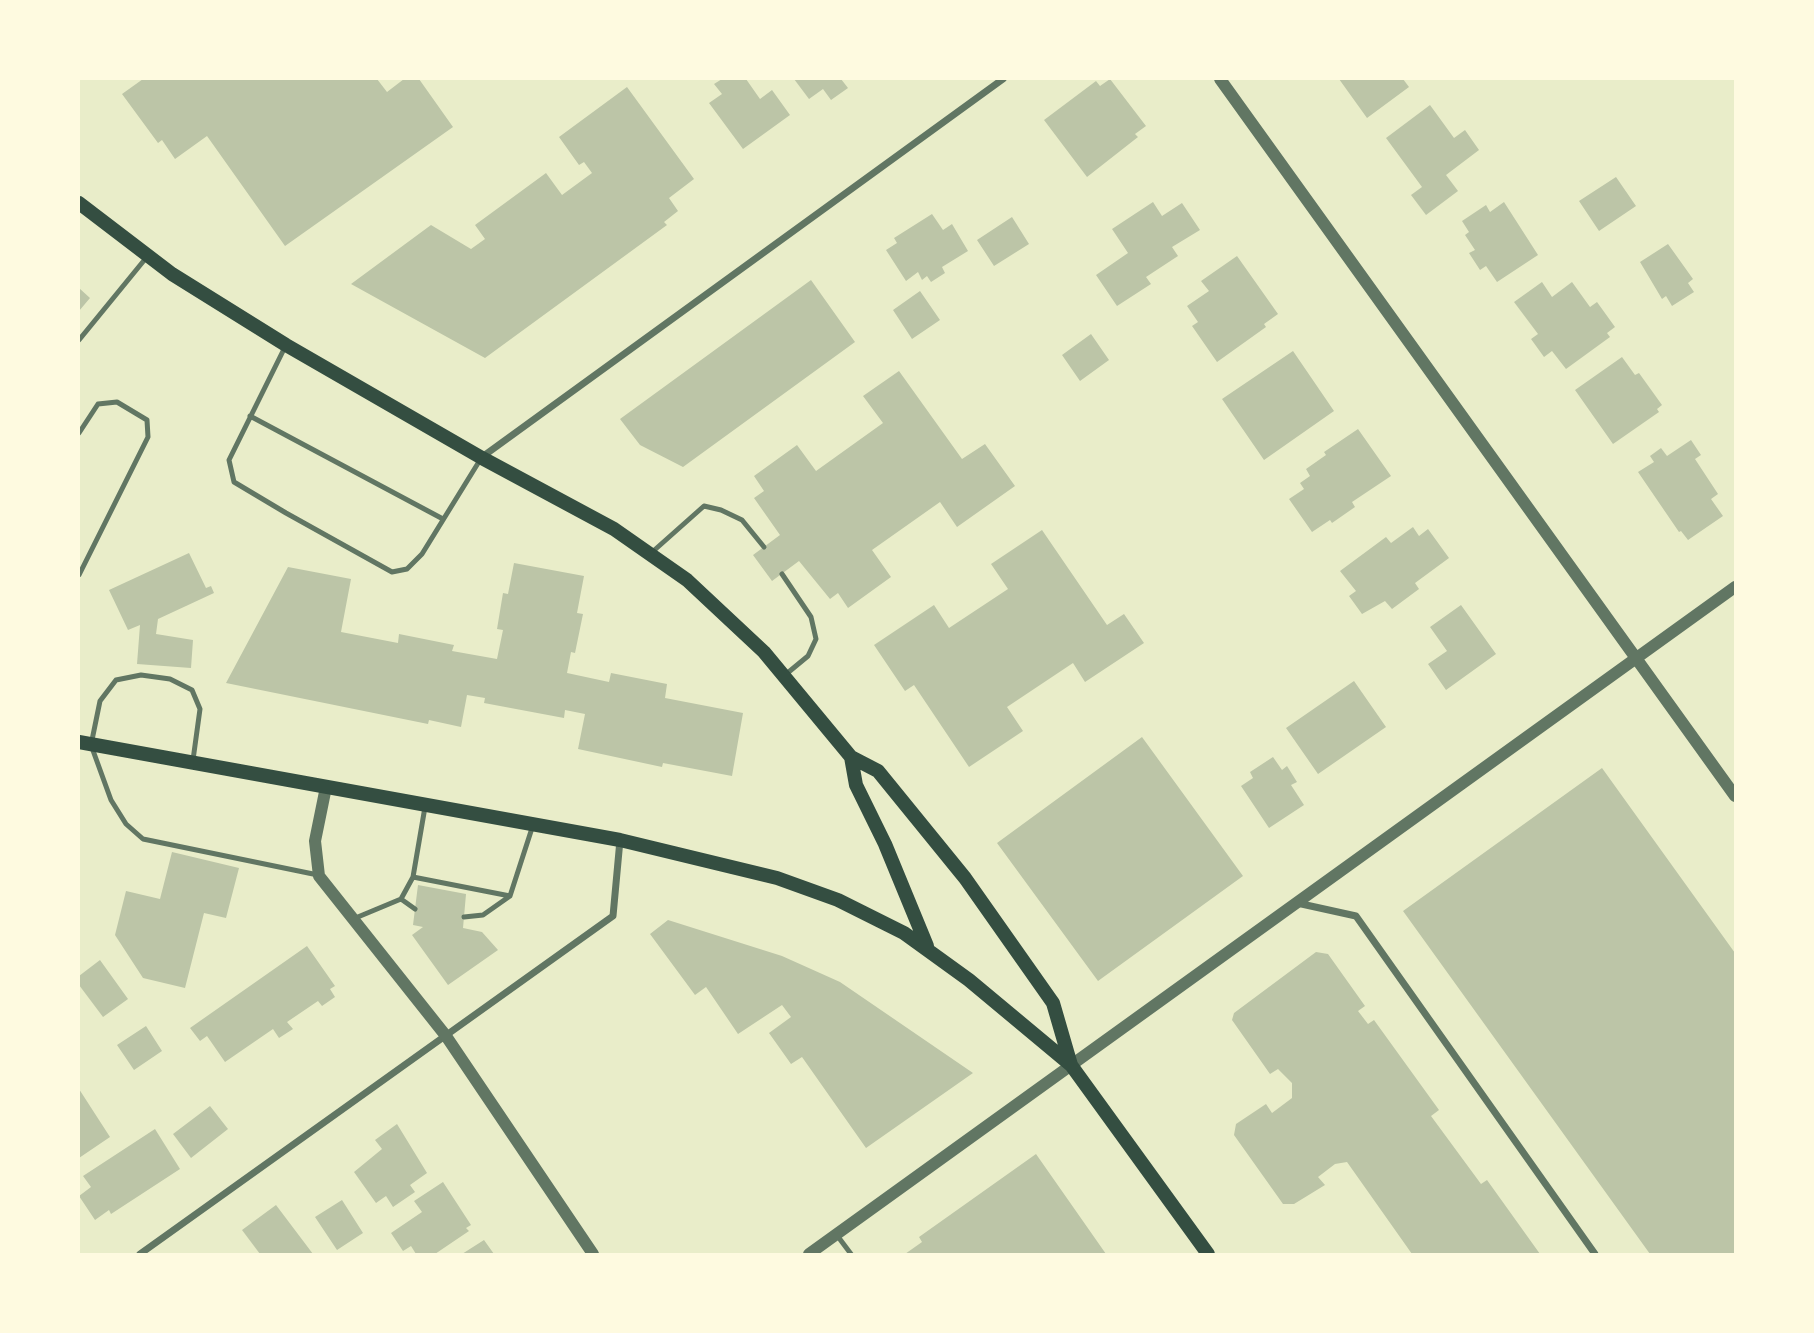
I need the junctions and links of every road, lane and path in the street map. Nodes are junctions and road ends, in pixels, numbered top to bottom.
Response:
1 (1003, 79) edge
2 (1220, 79) edge
3 (79, 203) edge
4 (148, 256) junction
5 (79, 340) edge
6 (286, 345) junction
7 (250, 416) junction
8 (79, 433) edge
9 (482, 458) junction
10 (443, 519) junction
11 (764, 547) dead end
12 (650, 554) junction
13 (782, 574) dead end
14 (79, 575) edge
15 (1735, 587) edge
16 (1638, 657) junction
17 (785, 676) junction
18 (85, 743) edge
19 (851, 757) junction
20 (193, 763) junction
21 (326, 787) junction
22 (1735, 796) edge
23 (425, 804) junction
24 (533, 824) junction
25 (620, 840) junction
26 (319, 876) junction
27 (413, 877) junction
28 (510, 896) junction
29 (401, 899) junction
30 (1297, 903) junction
31 (415, 909) dead end
32 (464, 917) dead end
33 (353, 919) junction
34 (930, 951) junction
35 (446, 1036) junction
36 (1072, 1065) junction
37 (836, 1234) junction
38 (140, 1254) edge
39 (593, 1254) edge
40 (809, 1254) edge
41 (851, 1254) edge
42 (1208, 1254) edge
43 (1595, 1254) edge

1 - 9 street
2 - 16 street
3 - 4 main road
4 - 5 lane
4 - 6 main road
6 - 7 lane
6 - 9 main road
7 - 10 lane
7 - 10 lane
8 - 14 lane
9 - 10 lane
9 - 12 main road
11 - 12 lane
12 - 17 main road
13 - 17 lane
15 - 16 street
16 - 22 street
16 - 30 street
17 - 19 main road
18 - 20 main road
18 - 20 lane
18 - 26 lane
19 - 34 main road
19 - 36 main road
20 - 21 main road
21 - 23 main road
21 - 26 street
23 - 24 main road
23 - 27 lane
24 - 25 main road
24 - 28 lane
25 - 34 main road
25 - 35 street
26 - 33 street
27 - 28 lane
27 - 29 lane
28 - 32 lane
29 - 31 lane
29 - 33 lane
30 - 36 street
30 - 43 street
33 - 35 street
34 - 36 main road
35 - 38 street
35 - 39 street
36 - 37 street
36 - 42 main road
37 - 40 street
37 - 41 lane

